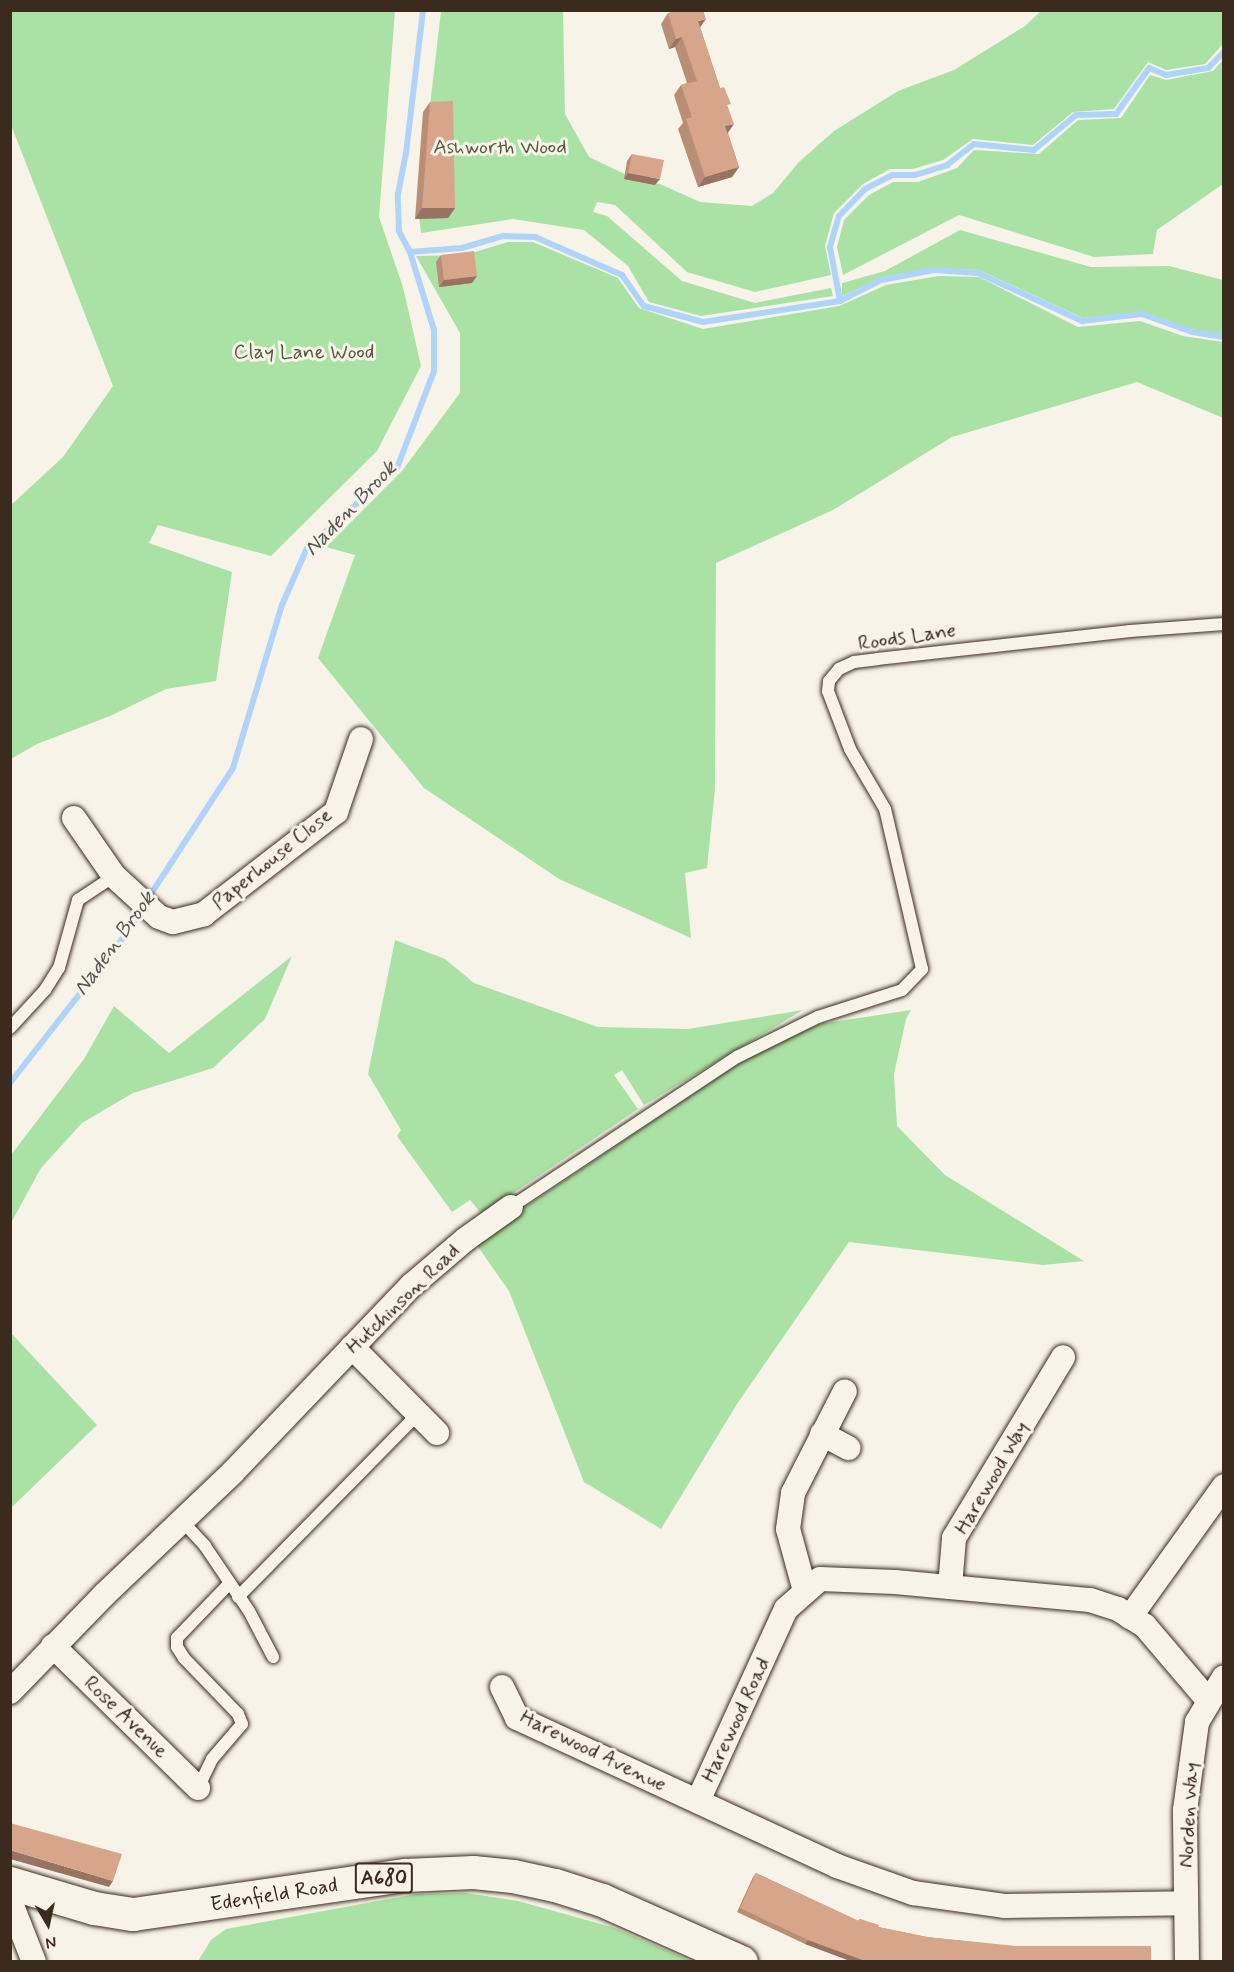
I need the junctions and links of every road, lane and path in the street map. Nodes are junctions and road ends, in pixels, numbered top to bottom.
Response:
1 (1224, 624) edge
2 (361, 739) dead end
3 (74, 818) dead end
4 (114, 876) junction
5 (902, 990) joint
6 (10, 1028) edge
7 (511, 1208) joint
8 (352, 1347) junction
9 (1061, 1373) dead end
10 (845, 1391) dead end
11 (418, 1414) junction
12 (437, 1433) dead end
13 (822, 1434) junction
14 (848, 1448) dead end
15 (1224, 1486) edge
16 (182, 1521) junction
17 (229, 1584) junction
18 (950, 1587) junction
19 (805, 1591) junction
20 (238, 1597) junction
21 (1130, 1617) junction
22 (53, 1646) junction
23 (273, 1658) dead end
24 (1224, 1677) edge
25 (502, 1687) dead end
26 (10, 1692) edge
27 (1208, 1700) junction
28 (198, 1788) joint
29 (698, 1801) junction
30 (13, 1883) edge
31 (1186, 1903) junction
32 (34, 1962) edge
33 (741, 1962) edge
34 (1187, 1962) edge

1 - 5 lane, Roods Lane
2 - 4 street, Paperhouse Close
3 - 4 street
4 - 6 lane
5 - 7 lane, Hutchinson Road
7 - 8 street, Hutchinson Road
8 - 11 street
8 - 16 street, Hutchinson Road
9 - 18 street, Harewood Way
10 - 13 street
11 - 12 street
11 - 20 lane
13 - 14 street
13 - 19 street
15 - 21 street
16 - 17 lane
16 - 22 street, Hutchinson Road
17 - 20 lane
17 - 28 lane
18 - 19 street, Harewood Road
18 - 21 street, Harewood Road
19 - 29 street, Harewood Road
20 - 23 lane
21 - 27 street, Harewood Road
22 - 26 street, Hutchinson Road
22 - 28 street, Rose Avenue
24 - 27 street, Norden Way
25 - 29 street, Harewood Avenue
27 - 31 street, Norden Way
29 - 31 street, Harewood Road
30 - 32 street
30 - 33 main road, Edenfield Road / A680
31 - 34 street, Norden Way

